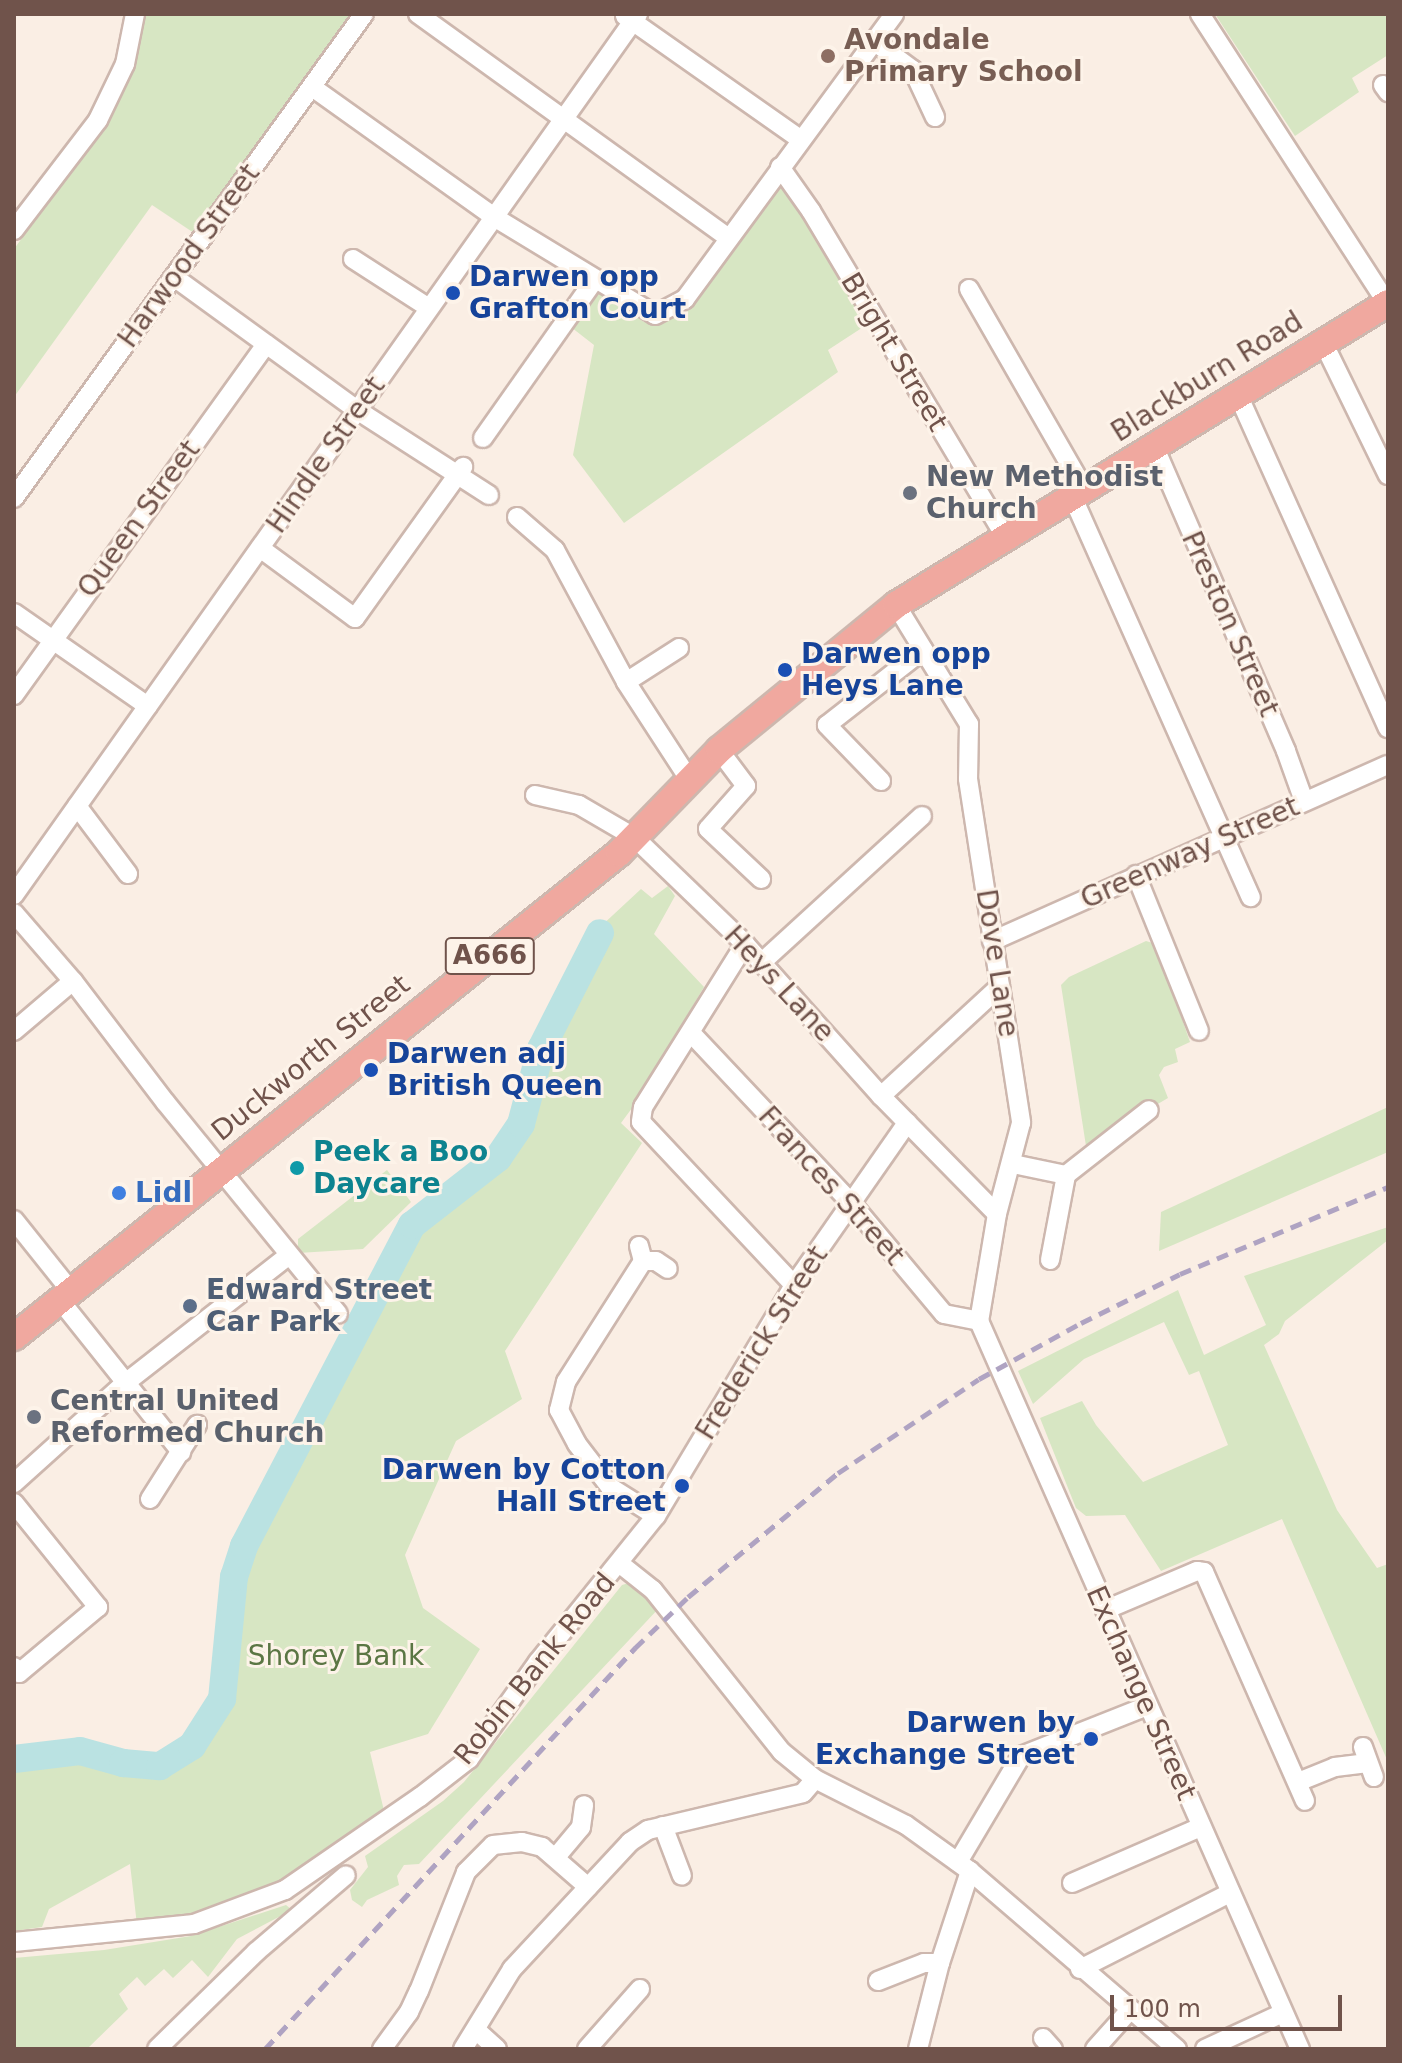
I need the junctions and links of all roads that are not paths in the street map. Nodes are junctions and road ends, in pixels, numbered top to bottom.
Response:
1 (135, 14) edge
2 (364, 14) edge
3 (418, 14) edge
4 (894, 14) edge
5 (1200, 14) edge
6 (631, 16) edge
7 (875, 42) junction
8 (312, 87) junction
9 (935, 117) dead end
10 (564, 119) junction
11 (800, 139) junction
12 (780, 167) junction
13 (494, 217) junction
14 (14, 230) edge
15 (729, 238) junction
16 (353, 259) dead end
17 (174, 277) junction
18 (595, 279) junction
19 (969, 289) dead end
20 (1388, 303) edge
21 (429, 308) junction
22 (1323, 342) junction
23 (266, 344) junction
24 (1239, 397) junction
25 (357, 410) junction
26 (483, 438) dead end
27 (1155, 448) junction
28 (461, 470) junction
29 (1388, 475) edge
30 (1079, 494) junction
31 (489, 495) dead end
32 (14, 498) edge
33 (517, 517) dead end
34 (1006, 538) junction
35 (260, 548) junction
36 (896, 605) junction
37 (14, 613) edge
38 (52, 640) junction
39 (679, 648) dead end
40 (923, 650) junction
41 (626, 682) junction
42 (14, 695) edge
43 (148, 706) junction
44 (1388, 728) edge
45 (719, 750) junction
46 (1388, 765) edge
47 (689, 779) junction
48 (881, 781) dead end
49 (535, 795) dead end
50 (1304, 801) junction
51 (77, 806) junction
52 (922, 816) dead end
53 (1224, 836) junction
54 (634, 837) junction
55 (128, 874) dead end
56 (1136, 875) junction
57 (761, 879) dead end
58 (14, 895) edge
59 (1251, 897) dead end
60 (14, 913) edge
61 (992, 941) junction
62 (745, 944) junction
63 (761, 963) junction
64 (73, 981) junction
65 (1000, 986) junction
66 (14, 1031) edge
67 (1199, 1031) dead end
68 (691, 1033) junction
69 (881, 1096) junction
70 (1149, 1110) dead end
71 (907, 1123) junction
72 (1013, 1164) junction
73 (220, 1172) junction
74 (1066, 1175) junction
75 (852, 1204) junction
76 (997, 1214) junction
77 (14, 1220) edge
78 (289, 1255) junction
79 (1050, 1260) dead end
80 (668, 1269) dead end
81 (794, 1285) junction
82 (65, 1295) junction
83 (338, 1314) dead end
84 (981, 1328) junction
85 (14, 1337) edge
86 (124, 1384) junction
87 (197, 1425) dead end
88 (181, 1452) junction
89 (14, 1483) edge
90 (150, 1499) dead end
91 (14, 1503) edge
92 (656, 1516) junction
93 (619, 1563) junction
94 (1105, 1610) junction
95 (14, 1667) edge
96 (1147, 1706) junction
97 (1368, 1762) dead end
98 (815, 1779) junction
99 (1298, 1782) junction
100 (1305, 1801) dead end
101 (584, 1805) dead end
102 (663, 1826) junction
103 (1201, 1827) junction
104 (556, 1857) junction
105 (964, 1867) junction
106 (346, 1875) dead end
107 (682, 1876) dead end
108 (1072, 1883) dead end
109 (588, 1887) junction
110 (1230, 1893) junction
111 (14, 1942) edge
112 (940, 1963) junction
113 (1080, 1969) junction
114 (878, 1981) dead end
115 (640, 1989) dead end
116 (1129, 2011) junction
117 (1283, 2013) junction
118 (476, 2030) junction
119 (157, 2049) edge
120 (382, 2049) edge
121 (463, 2049) edge
122 (497, 2049) edge
123 (587, 2049) edge
124 (918, 2049) edge
125 (1095, 2049) edge
126 (1177, 2049) edge
127 (1205, 2049) edge
128 (1300, 2049) edge

1 - 14 street
2 - 8 street, Harwood Street
3 - 10 street
4 - 7 street
5 - 20 street
6 - 10 street, Hindle Street
6 - 11 street
7 - 9 street
7 - 11 street
8 - 13 street
8 - 17 street, Harwood Street
10 - 13 street, Hindle Street
10 - 15 street
11 - 12 street
12 - 15 street
12 - 34 street, Bright Street
13 - 18 street
13 - 21 street, Hindle Street
15 - 18 street
16 - 21 street
17 - 23 street
17 - 32 street, Harwood Street
18 - 26 street
19 - 30 street
20 - 22 highway, Blackburn Road / A666
21 - 25 street, Hindle Street
22 - 24 highway, Blackburn Road / A666
22 - 29 street
23 - 25 street
23 - 38 street, Queen Street
24 - 27 highway, Blackburn Road / A666
24 - 44 street
25 - 28 street
25 - 35 street, Hindle Street
27 - 30 highway, Blackburn Road / A666
27 - 50 street, Preston Street
28 - 31 street
28 - 35 street
30 - 34 highway, Blackburn Road / A666
30 - 53 street
33 - 41 street
34 - 36 highway, Blackburn Road / A666
35 - 43 street, Hindle Street
36 - 40 street, Dove Lane
36 - 45 highway, Duckworth Street / A666
37 - 38 street
38 - 42 street, Queen Street
38 - 43 street
39 - 41 street
40 - 48 street
40 - 61 street, Dove Lane
41 - 47 street
43 - 51 street, Hindle Street
45 - 47 highway, Duckworth Street / A666
45 - 57 street
46 - 50 street, Greenway Street
47 - 54 highway, Duckworth Street / A666
49 - 54 street, Heys Lane
50 - 53 street, Greenway Street
51 - 55 street
51 - 58 street, Hindle Street
52 - 63 street
53 - 56 street, Greenway Street
53 - 59 street
54 - 62 street, Heys Lane
54 - 73 highway, Duckworth Street / A666
56 - 61 street, Greenway Street
56 - 67 street
60 - 64 street
61 - 65 street, Dove Lane
62 - 63 street, Heys Lane
62 - 68 street
63 - 69 street, Heys Lane
64 - 66 street
64 - 73 street
65 - 69 street
65 - 72 street, Dove Lane
68 - 75 street, Frances Street
68 - 81 street
69 - 71 street, Heys Lane
70 - 74 street
71 - 75 street, Frederick Street
71 - 76 street, Heys Lane
72 - 74 street
72 - 76 street, Dove Lane
73 - 78 street
73 - 82 highway, Duckworth Street / A666
74 - 79 street
75 - 81 street, Frederick Street
75 - 84 street, Frances Street
76 - 84 street, Dove Lane
77 - 82 street
78 - 83 street
78 - 86 street
80 - 92 street
81 - 92 street, Frederick Street
82 - 85 highway, Duckworth Street / A666
82 - 86 street
84 - 94 street, Exchange Street
86 - 88 street
86 - 89 street
87 - 88 street
88 - 90 street
91 - 95 street
92 - 93 street, Frederick Street
93 - 98 street
93 - 111 street, Robin Bank Road
94 - 96 street, Exchange Street
94 - 99 street
96 - 103 street, Exchange Street
96 - 105 street
97 - 99 street
98 - 102 street
98 - 105 street
99 - 100 street
101 - 104 street
102 - 107 street
102 - 109 street
103 - 108 street
103 - 110 street, Exchange Street
104 - 109 street
104 - 120 street
105 - 112 street
105 - 113 street
106 - 119 street
109 - 118 street
110 - 113 street
110 - 117 street, Exchange Street
112 - 114 street
112 - 124 street
113 - 116 street
115 - 123 street
116 - 125 street
116 - 126 street
117 - 127 street
117 - 128 street, Exchange Street
118 - 121 street
118 - 122 street

